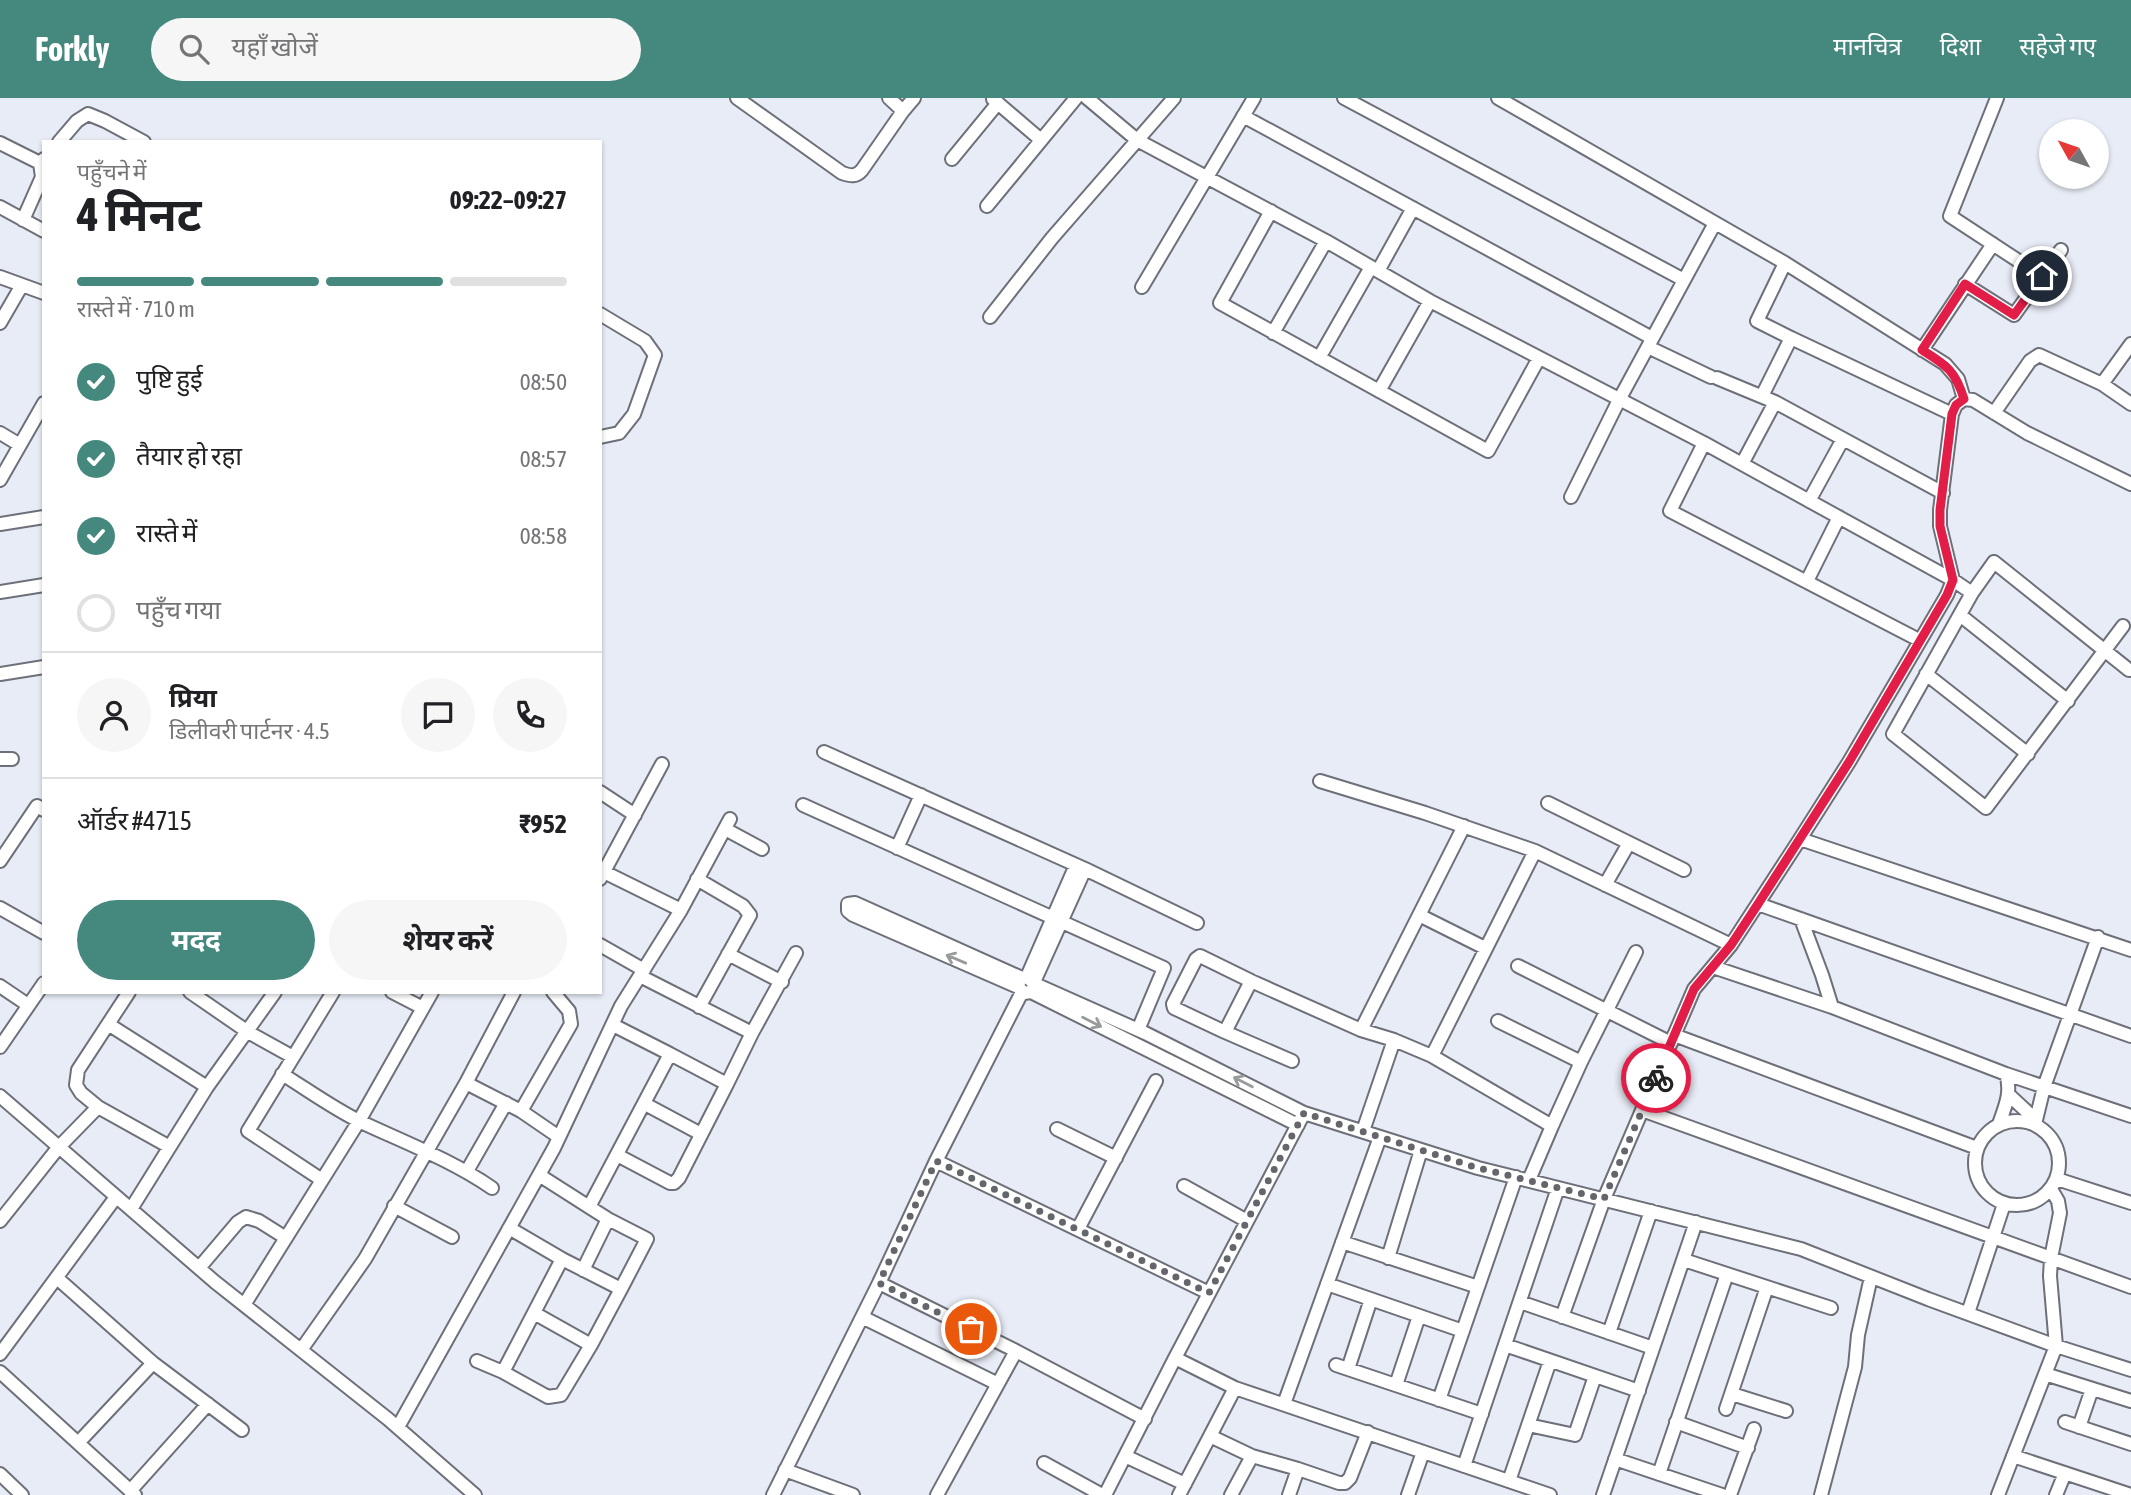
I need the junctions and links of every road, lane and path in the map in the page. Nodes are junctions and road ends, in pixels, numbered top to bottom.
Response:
1 (737, 98) edge
2 (888, 98) edge
3 (914, 98) edge
4 (1076, 98) edge
5 (1087, 98) edge
6 (1174, 98) edge
7 (1254, 98) edge
8 (1344, 98) edge
9 (1498, 98) edge
10 (1997, 98) edge
11 (995, 101) edge
12 (903, 111) junction
13 (1243, 116) junction
14 (1041, 139) junction
15 (60, 140) edge
16 (140, 140) edge
17 (1137, 140) junction
18 (0, 143) edge
19 (952, 159) dead end
20 (42, 161) edge
21 (1207, 177) junction
22 (987, 206) dead end
23 (0, 207) edge
24 (1413, 208) junction
25 (1271, 211) junction
26 (23, 220) junction
27 (1715, 223) junction
28 (42, 230) edge
29 (1326, 241) junction
30 (1993, 244) junction
31 (2061, 250) dead end
32 (1785, 263) junction
33 (1374, 269) junction
34 (0, 277) edge
35 (2045, 278) junction
36 (1684, 280) junction
37 (1965, 284) junction
38 (22, 285) junction
39 (1142, 287) dead end
40 (42, 292) edge
41 (1430, 301) junction
42 (602, 315) edge
43 (990, 317) dead end
44 (0, 323) edge
45 (1273, 333) junction
46 (1791, 338) junction
47 (1650, 342) junction
48 (2131, 344) edge
49 (1922, 350) junction
50 (1320, 358) junction
51 (1539, 358) junction
52 (2102, 384) junction
53 (1379, 391) junction
54 (1762, 396) junction
55 (1964, 399) junction
56 (1619, 400) junction
57 (1775, 402) junction
58 (2131, 404) edge
59 (42, 406) edge
60 (1994, 413) junction
61 (1952, 414) junction
62 (0, 433) edge
63 (602, 437) edge
64 (1843, 439) junction
65 (1704, 443) junction
66 (20, 445) junction
67 (1742, 464) junction
68 (0, 480) edge
69 (2131, 484) edge
70 (1943, 493) junction
71 (1571, 497) dead end
72 (1809, 501) junction
73 (42, 517) edge
74 (1839, 517) junction
75 (0, 524) edge
76 (1953, 580) junction
77 (1807, 581) junction
78 (42, 585) edge
79 (0, 592) edge
80 (1972, 593) junction
81 (1960, 615) junction
82 (2123, 626) dead end
83 (1919, 640) junction
84 (2106, 652) junction
85 (42, 667) edge
86 (2129, 670) dead end
87 (0, 674) edge
88 (1926, 674) junction
89 (2068, 702) junction
90 (824, 752) dead end
91 (2028, 754) junction
92 (662, 764) dead end
93 (1320, 781) dead end
94 (602, 793) edge
95 (921, 795) junction
96 (1548, 803) dead end
97 (41, 804) edge
98 (803, 805) dead end
99 (635, 815) junction
100 (1464, 826) junction
101 (1800, 839) junction
102 (1629, 843) junction
103 (897, 848) junction
104 (762, 849) dead end
105 (1535, 851) junction
106 (0, 861) edge
107 (1080, 867) junction
108 (1684, 870) dead end
109 (602, 873) edge
110 (697, 879) junction
111 (1605, 885) junction
112 (1758, 904) junction
113 (0, 908) edge
114 (681, 910) junction
115 (1419, 915) junction
116 (1057, 919) junction
117 (1801, 919) junction
118 (1197, 923) dead end
119 (898, 928) dead end
120 (42, 932) edge
121 (2098, 937) junction
122 (1731, 945) junction
123 (602, 946) edge
124 (1485, 948) junction
125 (2131, 950) edge
126 (1636, 952) dead end
127 (796, 953) dead end
128 (728, 954) junction
129 (1518, 966) dead end
130 (1713, 967) junction
131 (642, 973) junction
132 (1251, 981) junction
133 (782, 982) junction
134 (1027, 985) junction
135 (0, 986) edge
136 (42, 986) edge
137 (128, 994) edge
138 (193, 994) edge
139 (274, 994) edge
140 (332, 994) edge
141 (396, 994) edge
142 (431, 994) edge
143 (513, 994) edge
144 (555, 994) edge
145 (28, 1005) junction
146 (699, 1007) junction
147 (1832, 1007) junction
148 (423, 1008) junction
149 (1607, 1012) junction
150 (2071, 1014) junction
151 (1498, 1021) dead end
152 (108, 1024) junction
153 (612, 1025) junction
154 (1138, 1030) junction
155 (1360, 1030) junction
156 (248, 1031) junction
157 (752, 1032) junction
158 (1224, 1032) junction
159 (2131, 1036) edge
160 (1672, 1039) junction
161 (1394, 1041) junction
162 (0, 1047) edge
163 (670, 1054) junction
164 (293, 1056) junction
165 (1432, 1056) junction
166 (1292, 1060) dead end
167 (1581, 1062) junction
168 (282, 1074) junction
169 (2006, 1074) junction
170 (1156, 1081) dead end
171 (466, 1083) junction
172 (727, 1084) junction
173 (207, 1087) junction
174 (2045, 1087) junction
175 (2008, 1094) junction
176 (0, 1096) edge
177 (506, 1103) junction
178 (645, 1104) junction
179 (98, 1107) junction
180 (1642, 1110) junction
181 (521, 1111) junction
182 (1304, 1113) junction
183 (2131, 1116) edge
184 (359, 1121) junction
185 (2036, 1122) junction
186 (1999, 1124) junction
187 (1298, 1125) junction
188 (1552, 1126) junction
189 (1057, 1129) dead end
190 (1363, 1131) junction
191 (701, 1134) junction
192 (1380, 1136) junction
193 (559, 1137) junction
194 (168, 1146) junction
195 (58, 1147) junction
196 (1977, 1148) junction
197 (1421, 1150) junction
198 (427, 1151) junction
199 (617, 1155) junction
200 (1116, 1158) junction
201 (936, 1161) junction
202 (467, 1171) junction
203 (539, 1175) junction
204 (1522, 1179) junction
205 (322, 1180) junction
206 (2054, 1184) junction
207 (1184, 1186) dead end
208 (492, 1188) dead end
209 (1558, 1188) junction
210 (116, 1197) junction
211 (1604, 1199) junction
212 (2004, 1203) junction
213 (2131, 1203) edge
214 (394, 1206) junction
215 (589, 1207) junction
216 (131, 1209) junction
217 (1651, 1211) junction
218 (608, 1219) junction
219 (1247, 1221) junction
220 (0, 1222) edge
221 (1696, 1222) junction
222 (509, 1228) junction
223 (1078, 1229) junction
224 (452, 1237) dead end
225 (1993, 1237) junction
226 (286, 1238) junction
227 (1342, 1242) junction
228 (1388, 1258) junction
229 (2051, 1258) junction
230 (562, 1259) junction
231 (1684, 1260) junction
232 (199, 1268) junction
233 (583, 1270) junction
234 (1727, 1274) junction
235 (1871, 1277) junction
236 (57, 1278) junction
237 (879, 1283) junction
238 (1327, 1284) junction
239 (1478, 1287) junction
240 (1767, 1287) junction
241 (2131, 1287) edge
242 (621, 1289) junction
243 (1209, 1293) junction
244 (1371, 1299) junction
245 (1520, 1302) junction
246 (244, 1305) junction
247 (1831, 1308) dead end
248 (534, 1313) junction
249 (1968, 1313) junction
250 (1419, 1316) junction
251 (862, 1317) junction
252 (1562, 1317) junction
253 (1463, 1331) junction
254 (1609, 1333) junction
255 (591, 1345) junction
256 (1505, 1345) junction
257 (2056, 1346) junction
258 (1653, 1348) junction
259 (301, 1350) junction
260 (1016, 1352) junction
261 (0, 1354) edge
262 (1175, 1358) junction
263 (1550, 1360) junction
264 (477, 1361) dead end
265 (153, 1363) junction
266 (2131, 1370) edge
267 (0, 1372) edge
268 (503, 1372) junction
269 (2045, 1374) junction
270 (1595, 1376) junction
271 (998, 1384) junction
272 (1396, 1385) junction
273 (1235, 1388) junction
274 (2092, 1389) junction
275 (1639, 1391) junction
276 (1732, 1394) junction
277 (1439, 1400) junction
278 (2131, 1401) edge
279 (208, 1404) junction
280 (1284, 1404) junction
281 (1726, 1409) dead end
282 (1786, 1411) dead end
283 (1482, 1414) junction
284 (1144, 1419) junction
285 (1676, 1422) junction
286 (2065, 1422) dead end
287 (1528, 1425) junction
288 (398, 1427) junction
289 (2079, 1427) junction
290 (1755, 1429) dead end
291 (242, 1430) dead end
292 (1368, 1432) junction
293 (1210, 1436) junction
294 (78, 1443) junction
295 (2131, 1444) edge
296 (1748, 1448) junction
297 (1423, 1452) junction
298 (1125, 1456) junction
299 (1252, 1456) junction
300 (2013, 1457) junction
301 (1615, 1459) junction
302 (1044, 1463) dead end
303 (1464, 1466) junction
304 (1298, 1469) junction
305 (785, 1470) junction
306 (2065, 1473) junction
307 (0, 1474) edge
308 (1659, 1474) junction
309 (1509, 1481) junction
310 (1182, 1490) edge
311 (133, 1493) edge
312 (22, 1495) edge
313 (475, 1495) edge
314 (773, 1495) edge
315 (853, 1495) edge
316 (937, 1495) edge
317 (1103, 1495) edge
318 (1231, 1495) edge
319 (1289, 1495) edge
320 (1408, 1495) edge
321 (1550, 1495) edge
322 (1603, 1495) edge
323 (1722, 1495) edge
324 (1730, 1495) edge
325 (1821, 1495) edge
326 (1998, 1495) edge
327 (2056, 1495) edge
328 (2131, 1495) edge

1 - 12 street
2 - 12 street
3 - 12 street
4 - 14 street
5 - 17 street
6 - 17 street
7 - 13 street
8 - 36 street
9 - 27 street
10 - 30 street
11 - 14 street
11 - 19 street
13 - 21 street
13 - 24 street
14 - 22 street
15 - 16 street
17 - 21 street
17 - 43 street
18 - 20 street
20 - 26 street
21 - 25 street
21 - 39 street
23 - 26 street
24 - 33 street
24 - 47 street
25 - 29 street
25 - 45 street
26 - 28 street
27 - 32 street
27 - 36 street
29 - 33 street
29 - 45 street
30 - 35 street
30 - 37 street
31 - 35 street
32 - 46 street
32 - 49 street
33 - 41 street
33 - 50 street
34 - 38 street
35 - 37 street
36 - 47 street
37 - 49 street
38 - 40 street
38 - 44 street
41 - 51 street
41 - 53 street
42 - 63 street
45 - 50 street
46 - 54 street
46 - 61 street
47 - 54 street
47 - 56 street
48 - 52 street
49 - 55 street
50 - 53 street
51 - 53 street
51 - 56 street
52 - 58 street
52 - 60 street
54 - 57 street
55 - 60 street
55 - 61 street
56 - 65 street
56 - 71 street
57 - 64 street
57 - 67 street
59 - 66 street
60 - 69 street
61 - 70 street
62 - 66 street
64 - 70 street
64 - 72 street
65 - 67 street
65 - 77 street
66 - 68 street
67 - 72 street
70 - 76 street
72 - 74 street
73 - 75 street
74 - 76 street
74 - 77 street
76 - 80 street
76 - 83 street
77 - 83 street
78 - 79 street
80 - 81 street
80 - 84 street
81 - 88 street
81 - 89 street
82 - 84 street
83 - 101 street
84 - 86 street
84 - 89 street
85 - 87 street
88 - 91 street
88 - 91 street
89 - 91 street
90 - 95 street
92 - 99 street
93 - 100 street
94 - 99 street
95 - 103 street
95 - 107 street
96 - 102 street
97 - 106 street
98 - 103 street
99 - 109 street
100 - 105 street
100 - 115 street
101 - 112 street
101 - 121 street
102 - 108 street
102 - 111 street
103 - 116 street
104 - 110 street
105 - 111 street
105 - 124 street
107 - 116 street
107 - 118 street
109 - 114 street
110 - 114 street
110 - 128 street
111 - 122 street
112 - 117 street
112 - 122 street
113 - 120 street
114 - 131 street
115 - 124 street
115 - 155 street
116 - 134 street
116 - 154 street
117 - 147 street
117 - 150 street
119 - 134 street
121 - 125 street
121 - 150 street
122 - 130 street
123 - 131 street
124 - 165 street
126 - 149 street
127 - 133 street
128 - 133 street
128 - 146 street
129 - 149 street
130 - 147 street
130 - 160 street
131 - 146 street
131 - 153 street
132 - 155 street
132 - 158 street
132 - 158 street
133 - 157 street
134 - 154 street
134 -> 187 street
134 - 201 street
135 - 145 street
136 - 145 street
137 - 152 street
138 - 156 street
139 - 156 street
140 - 164 street
141 - 148 street
142 - 148 street
143 - 171 street
144 - 181 street
145 - 162 street
146 - 157 street
147 - 169 street
148 - 184 street
149 - 160 street
149 - 167 street
150 - 159 street
150 - 174 street
151 - 167 street
152 - 173 street
152 - 179 street
153 - 163 street
153 - 193 street
182 -> 154 street
155 - 161 street
156 - 164 street
156 - 173 street
157 - 172 street
158 - 166 street
160 - 180 street
160 - 196 street
161 - 165 street
161 - 190 street
163 - 172 street
163 - 178 street
164 - 168 street
165 - 188 street
167 - 188 street
168 - 184 street
168 - 205 street
169 - 174 street
169 - 175 street
170 - 200 street
171 - 177 street
171 - 198 street
172 - 191 street
173 - 194 street
174 - 183 street
174 - 185 street
175 - 185 street
175 - 186 street
176 - 195 street
177 - 181 street
177 - 202 street
178 - 191 street
178 - 199 street
179 - 194 street
179 - 195 street
180 - 211 street
180 - 225 street
181 - 193 street
182 - 187 street
182 - 190 street
184 - 198 street
184 - 205 street
185 - 186 street
185 - 206 street
186 - 196 street
187 - 219 street
188 - 204 street
189 - 200 street
190 - 192 street
191 - 199 street
192 - 197 street
192 - 227 street
193 - 203 street
194 - 216 street
195 - 210 street
195 - 220 street
196 - 212 street
197 - 204 street
197 - 228 street
198 - 202 street
198 - 214 street
199 - 215 street
200 - 223 street
201 - 223 street
201 - 237 street
202 - 208 street
203 - 215 street
203 - 222 street
204 - 209 street
204 - 239 street
205 - 226 street
206 - 212 street
206 - 213 street
206 - 229 street
207 - 219 street
209 - 211 street
209 - 245 street
210 - 216 street
210 - 236 street
211 - 217 street
211 - 252 street
212 - 225 street
214 - 224 street
214 - 259 street
215 - 218 street
216 - 232 street
217 - 221 street
217 - 254 street
218 - 233 street
218 - 242 street
219 - 243 street
221 - 231 street
221 - 235 street
222 - 230 street
222 - 288 street
223 - 243 street
225 - 229 street
225 - 249 street
226 - 232 street
226 - 246 street
227 - 228 street
227 - 238 street
228 - 239 street
229 - 241 street
229 - 257 street
230 - 233 street
230 - 248 street
231 - 234 street
231 - 258 street
232 - 246 street
233 - 242 street
234 - 240 street
234 - 285 street
235 - 249 street
235 - 325 street
236 - 261 street
236 - 265 street
237 - 251 street
237 - 260 street
238 - 244 street
238 - 280 street
239 - 253 street
240 - 247 street
240 - 276 street
242 - 255 street
243 - 262 street
244 - 250 street
244 - 272 street
245 - 252 street
245 - 256 street
246 - 259 street
248 - 255 street
248 - 268 street
249 - 257 street
250 - 253 street
250 - 272 street
251 - 271 street
251 - 305 street
252 - 254 street
253 - 277 street
254 - 258 street
255 - 268 street
256 - 263 street
256 - 283 street
257 - 266 street
257 - 269 street
258 - 275 street
259 - 288 street
260 - 271 street
260 - 284 street
262 - 273 street
262 - 284 street
263 - 270 street
263 - 287 street
264 - 268 street
265 - 279 street
265 - 294 street
267 - 294 street
269 - 274 street
269 - 300 street
270 - 275 street
270 - 287 street
271 - 316 street
272 - 277 street
273 - 280 street
273 - 293 street
274 - 278 street
274 - 289 street
275 - 301 street
276 - 281 street
276 - 282 street
277 - 283 street
279 - 291 street
279 - 311 street
280 - 292 street
283 - 303 street
284 - 298 street
285 - 296 street
285 - 308 street
286 - 289 street
287 - 309 street
288 - 313 street
289 - 295 street
290 - 296 street
292 - 297 street
292 - 304 street
293 - 299 street
293 - 310 street
294 - 311 street
296 - 324 street
297 - 303 street
297 - 320 street
298 - 310 street
298 - 317 street
299 - 304 street
299 - 318 street
300 - 306 street
300 - 326 street
301 - 308 street
301 - 322 street
302 - 317 street
303 - 309 street
304 - 319 street
305 - 314 street
305 - 315 street
306 - 327 street
306 - 328 street
307 - 312 street
308 - 323 street
309 - 321 street

